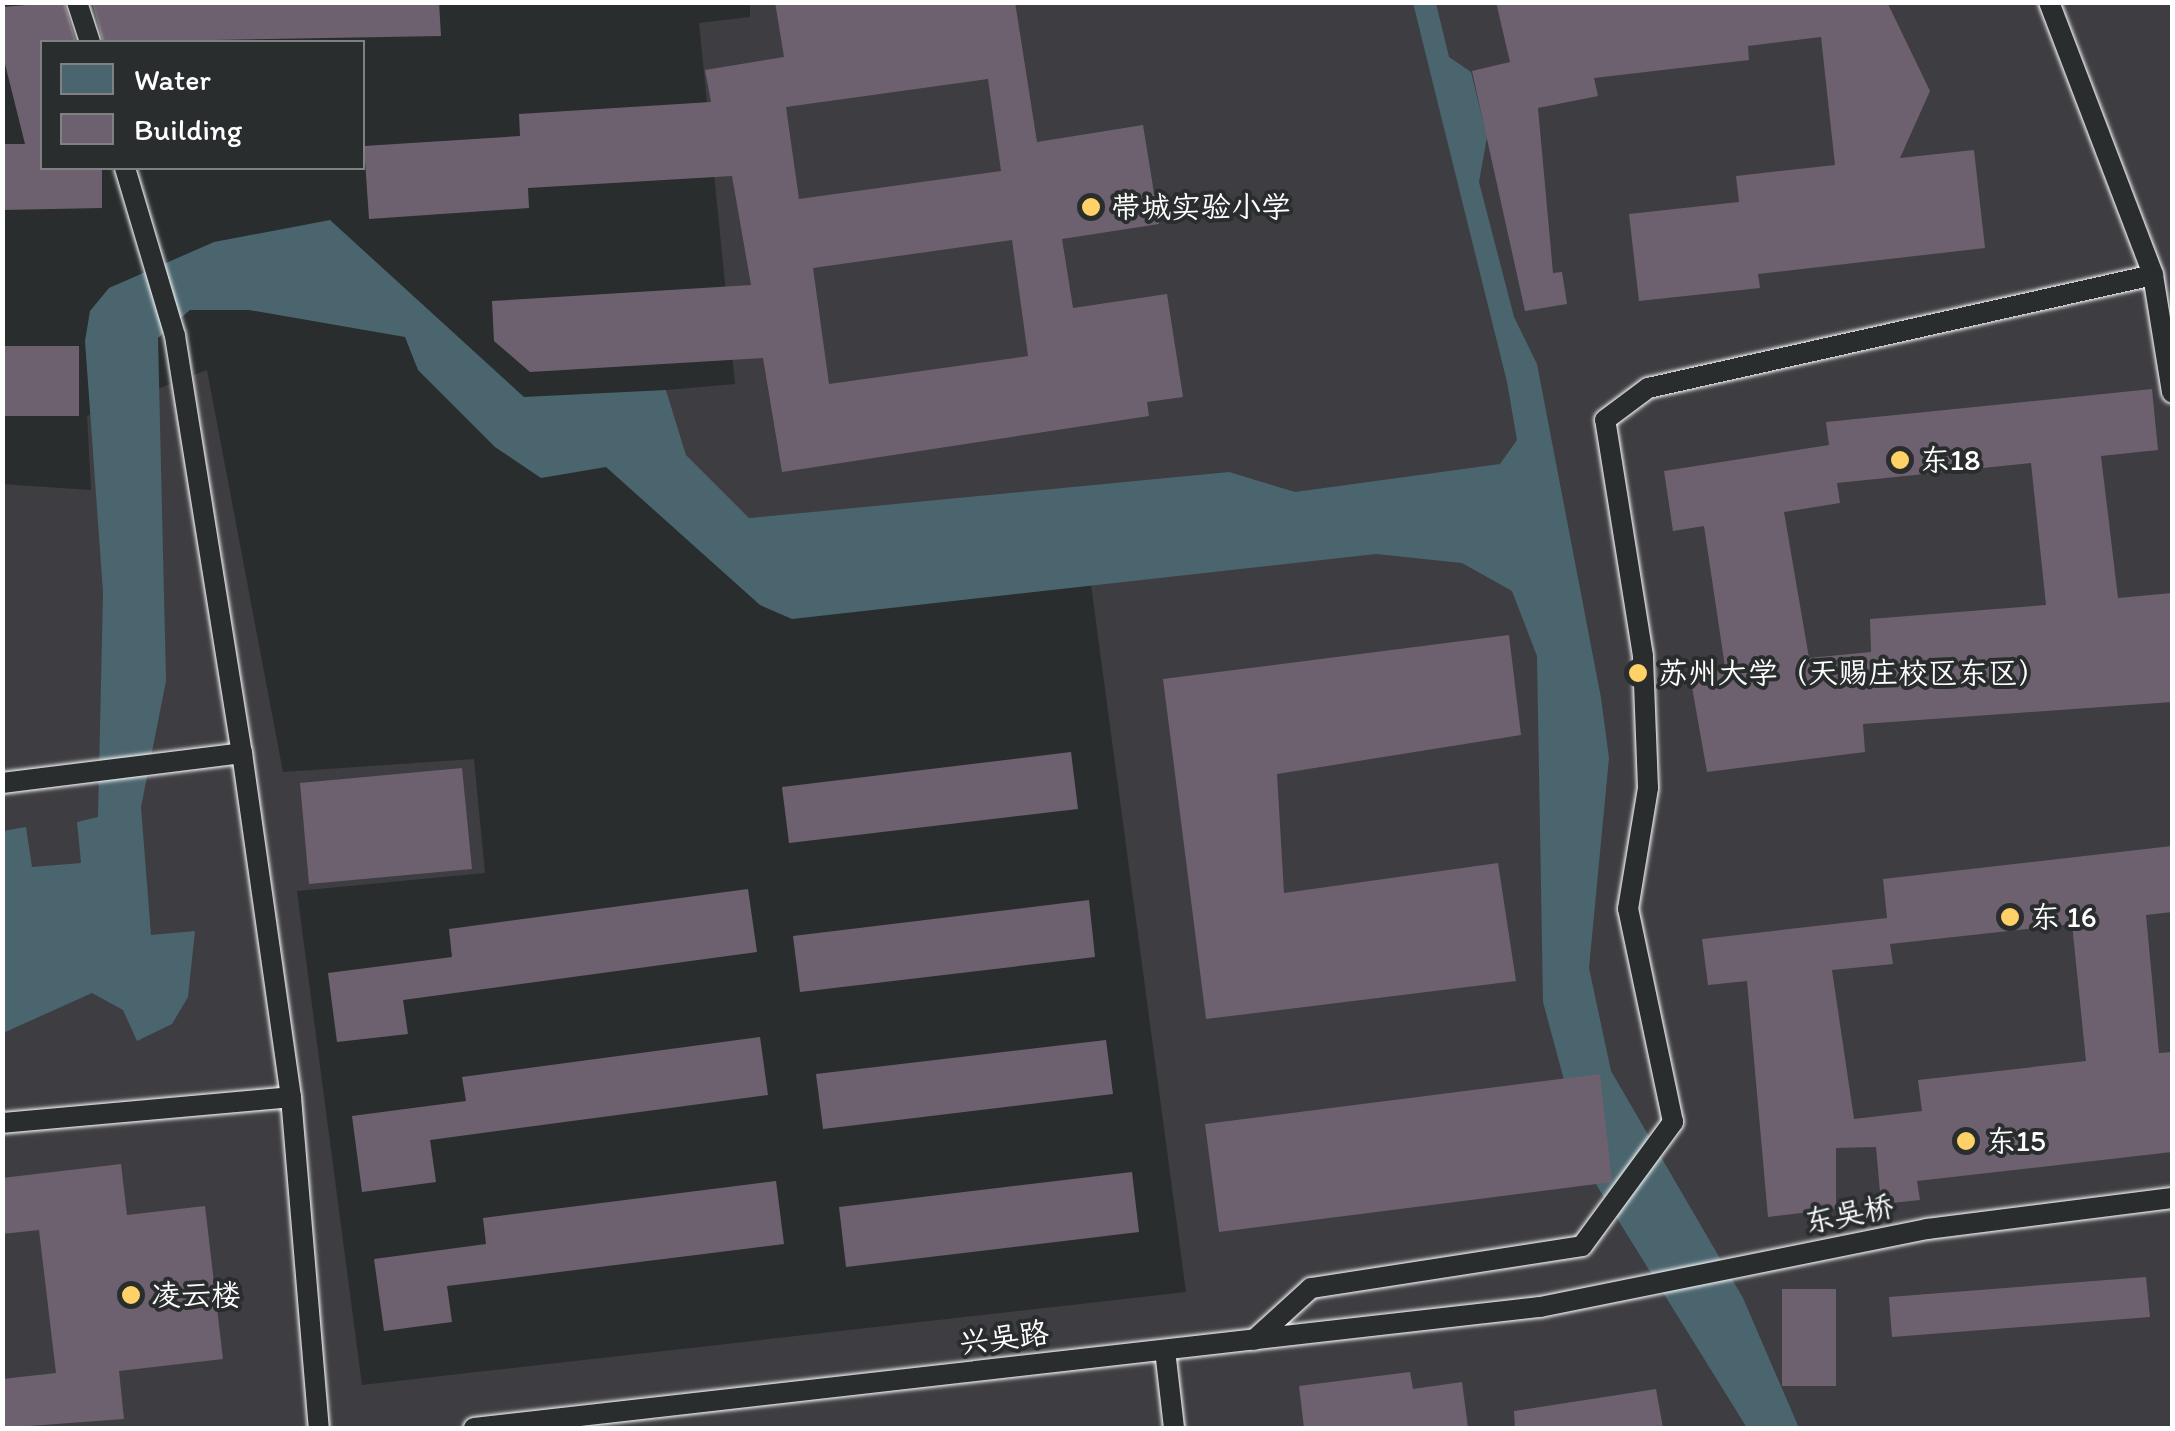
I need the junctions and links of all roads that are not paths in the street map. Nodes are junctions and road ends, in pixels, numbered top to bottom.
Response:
1 (77, 2) edge
2 (2049, 2) edge
3 (89, 40) edge
4 (126, 170) edge
5 (2153, 275) junction
6 (2172, 392) edge
7 (242, 753) junction
8 (2, 783) edge
9 (291, 1097) junction
10 (2, 1123) edge
11 (2172, 1198) edge
12 (1540, 1307) joint
13 (1254, 1340) junction
14 (1165, 1350) junction
15 (319, 1428) edge
16 (474, 1428) edge
17 (1174, 1428) edge

1 - 3 lane
2 - 5 lane
4 - 7 lane
5 - 6 lane
5 - 13 lane
7 - 8 lane
7 - 9 lane
9 - 10 lane
9 - 15 lane
11 - 12 lane, 东吴桥
12 - 13 lane, 兴吴路
13 - 14 lane, 兴吴路
14 - 16 lane, 兴吴路
14 - 17 lane

